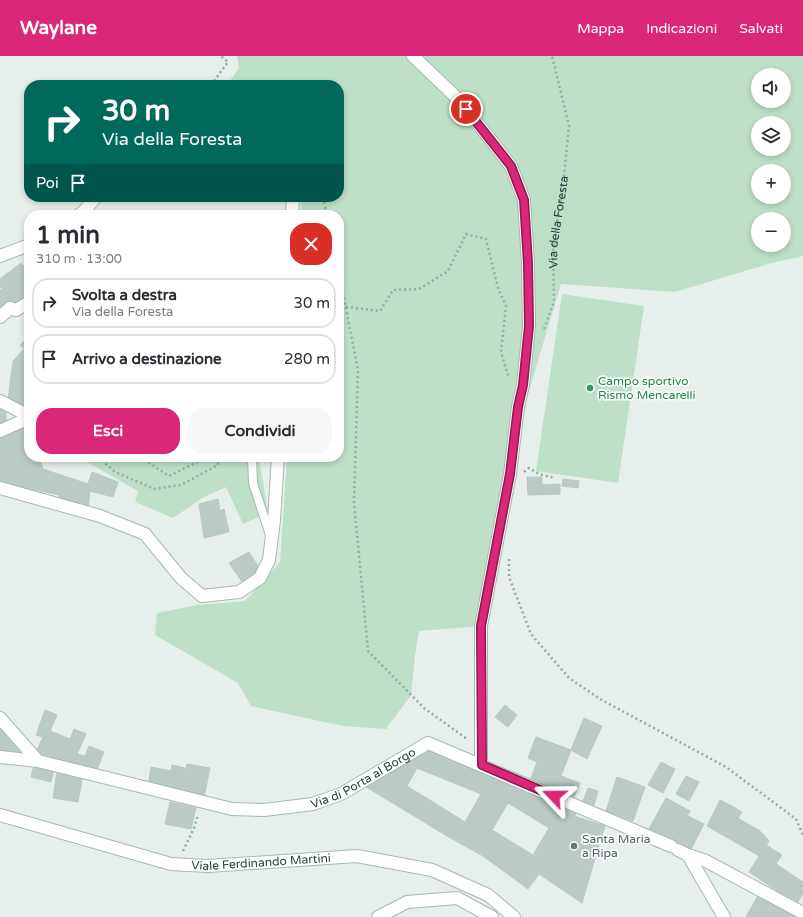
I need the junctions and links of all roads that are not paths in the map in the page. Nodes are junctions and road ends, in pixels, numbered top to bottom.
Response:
1 (414, 56) edge
2 (91, 202) edge
3 (84, 210) edge
4 (24, 247) edge
5 (0, 256) edge
6 (24, 305) edge
7 (0, 317) edge
8 (0, 400) edge
9 (24, 414) edge
10 (24, 419) edge
11 (0, 431) edge
12 (252, 462) edge
13 (278, 462) edge
14 (0, 488) edge
15 (272, 539) junction
16 (0, 718) edge
17 (0, 757) edge
18 (38, 761) junction
19 (482, 765) junction
20 (0, 815) edge
21 (679, 850) junction
22 (803, 913) edge
23 (378, 917) edge
24 (492, 917) edge
25 (514, 917) edge
26 (724, 917) edge

1 - 19 street
2 - 3 street
4 - 5 street
6 - 7 street
8 - 9 street
10 - 11 street
12 - 15 lane
13 - 15 street
14 - 15 street
16 - 18 street
17 - 18 street, Via di Porta al Borgo
18 - 19 street, Via di Porta al Borgo
19 - 21 street, Via di Porta al Borgo
20 - 25 street, Viale Ferdinando Martini
21 - 22 street, Via di Porta al Borgo
21 - 26 street
23 - 24 street

